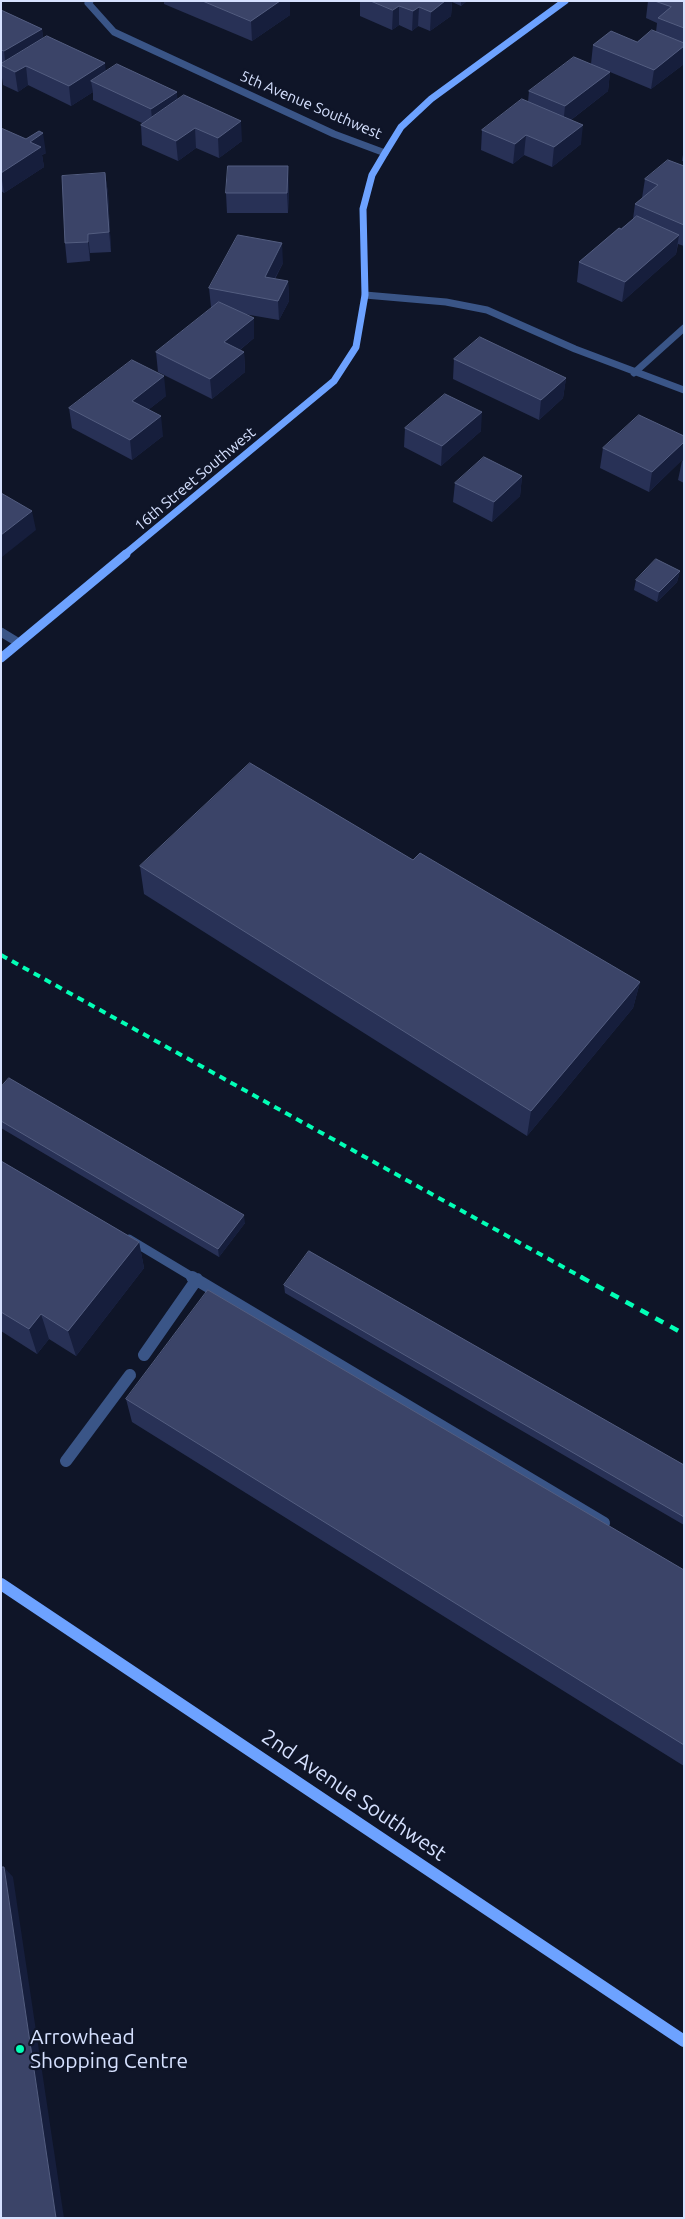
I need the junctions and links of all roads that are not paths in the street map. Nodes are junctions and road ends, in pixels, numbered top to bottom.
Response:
1 (90, 1) edge
2 (565, 1) edge
3 (385, 152) junction
4 (365, 295) junction
5 (684, 328) edge
6 (634, 373) junction
7 (684, 390) edge
8 (1, 632) edge
9 (20, 643) junction
10 (1, 658) edge
11 (120, 1234) edge
12 (197, 1280) junction
13 (144, 1355) dead end
14 (130, 1375) dead end
15 (66, 1462) dead end
16 (616, 1530) edge
17 (1, 1584) edge
18 (684, 2041) edge

1 - 3 street, 5th Avenue Southwest
2 - 3 main road
3 - 4 main road, 5th Avenue Southwest
4 - 6 street
4 - 9 main road, 16th Street Southwest
5 - 6 street
6 - 7 street
8 - 9 street
9 - 10 main road, 16th Street Southwest
11 - 12 street
12 - 13 street
12 - 16 street
14 - 15 street
17 - 18 main road, 2nd Avenue Southwest

